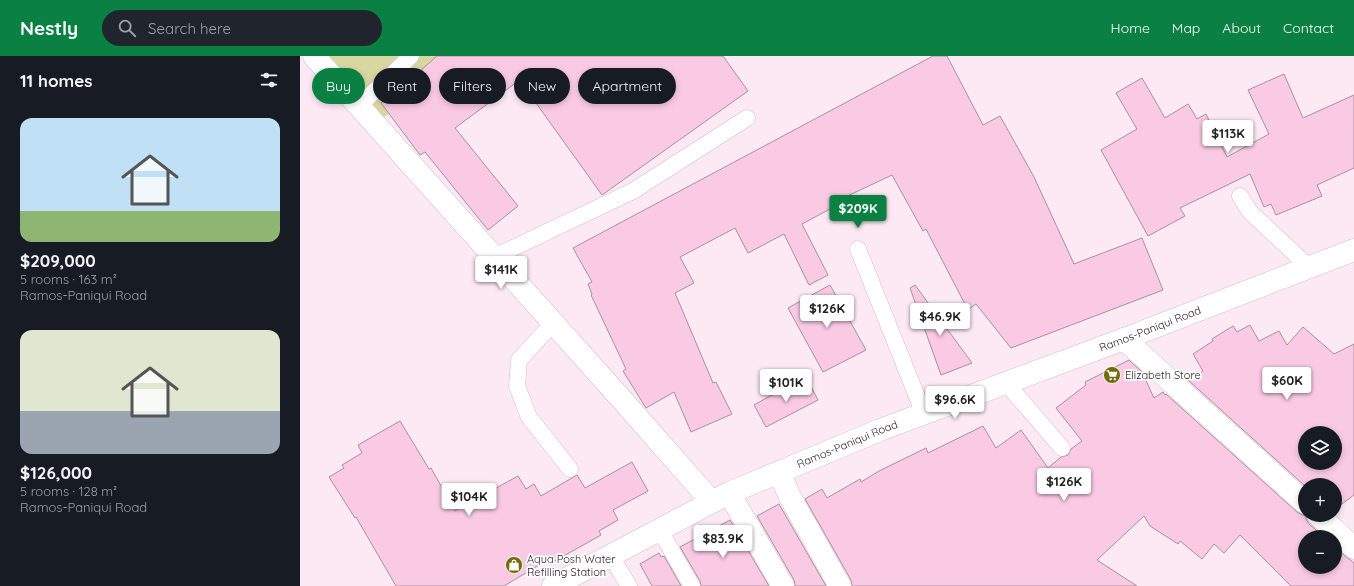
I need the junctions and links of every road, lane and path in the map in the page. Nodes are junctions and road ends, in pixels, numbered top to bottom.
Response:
1 (314, 56) edge
2 (411, 56) edge
3 (359, 106) junction
4 (747, 118) dead end
5 (1240, 196) dead end
6 (858, 249) dead end
7 (1354, 250) edge
8 (494, 257) junction
9 (1309, 267) junction
10 (553, 323) junction
11 (1124, 339) junction
12 (1006, 383) junction
13 (924, 414) junction
14 (1062, 448) dead end
15 (570, 470) dead end
16 (779, 472) junction
17 (720, 497) junction
18 (1298, 497) edge
19 (1326, 522) edge
20 (659, 529) junction
21 (1354, 548) edge
22 (610, 555) junction
23 (553, 586) edge
24 (629, 586) edge
25 (692, 586) edge
26 (783, 586) edge
27 (840, 586) edge

1 - 3 street
2 - 3 lane
3 - 8 street
4 - 8 lane
5 - 9 lane
6 - 13 lane
7 - 9 street, Ramos-Paniqui Road
8 - 10 street
9 - 11 street, Ramos-Paniqui Road
10 - 15 lane
10 - 17 street
11 - 12 street, Ramos-Paniqui Road
11 - 18 street
12 - 13 street, Ramos-Paniqui Road
12 - 14 lane
13 - 16 street, Ramos-Paniqui Road
16 - 17 street, Ramos-Paniqui Road
16 - 27 street
17 - 20 street, Ramos-Paniqui Road
17 - 26 street
19 - 21 street
20 - 22 street, Ramos-Paniqui Road
20 - 25 lane
22 - 23 street, Ramos-Paniqui Road
22 - 24 lane

